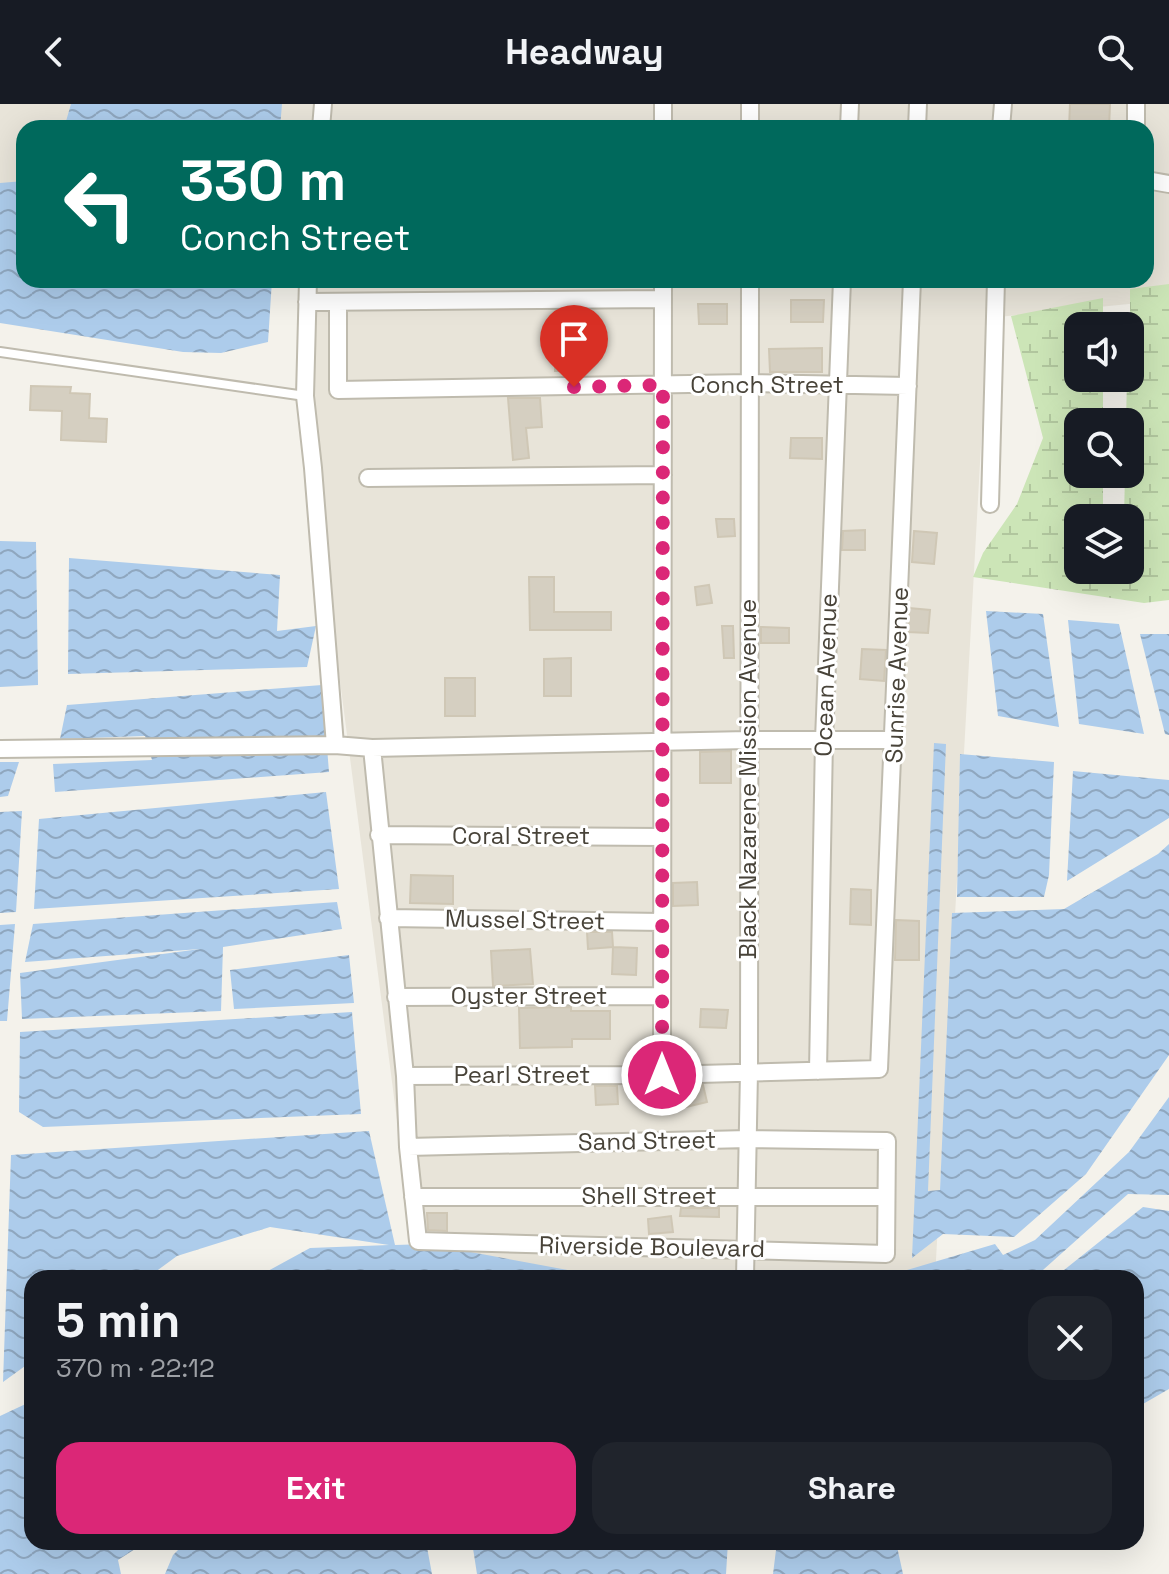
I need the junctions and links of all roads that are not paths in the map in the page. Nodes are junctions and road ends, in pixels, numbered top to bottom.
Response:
1 (308, 288) edge
2 (663, 288) edge
3 (750, 288) edge
4 (842, 288) edge
5 (912, 288) edge
6 (996, 288) edge
7 (663, 299) junction
8 (307, 302) junction
9 (338, 303) junction
10 (0, 352) edge
11 (749, 383) junction
12 (837, 384) junction
13 (663, 385) junction
14 (908, 386) junction
15 (305, 396) junction
16 (663, 475) junction
17 (368, 478) dead end
18 (990, 504) dead end
19 (748, 740) junction
20 (824, 740) junction
21 (894, 740) junction
22 (663, 742) junction
23 (335, 745) junction
24 (372, 748) junction
25 (0, 749) edge
26 (379, 835) junction
27 (662, 837) junction
28 (388, 918) junction
29 (662, 922) junction
30 (662, 996) junction
31 (396, 997) junction
32 (879, 1069) joint
33 (818, 1071) junction
34 (749, 1072) junction
35 (662, 1075) junction
36 (405, 1076) junction
37 (748, 1139) junction
38 (408, 1147) junction
39 (747, 1195) junction
40 (413, 1197) junction
41 (885, 1197) junction
42 (746, 1249) junction
43 (745, 1270) edge

1 - 8 street
2 - 7 street
3 - 11 street, Black Nazarene Mission Avenue
4 - 12 street, Ocean Avenue
5 - 14 street, Sunrise Avenue
6 - 18 street
7 - 9 street
7 - 13 street
8 - 9 street
8 - 15 street
9 - 13 street, Conch Street
10 - 15 lane
11 - 12 street, Conch Street
11 - 13 street, Conch Street
11 - 19 street, Black Nazarene Mission Avenue
12 - 14 street, Conch Street
12 - 20 street, Ocean Avenue
13 - 16 street
14 - 21 street, Sunrise Avenue
15 - 23 street
16 - 17 street
16 - 22 street
19 - 20 street
19 - 22 street
19 - 34 street, Black Nazarene Mission Avenue
20 - 21 street
20 - 33 street, Ocean Avenue
21 - 32 street, Sunrise Avenue
22 - 24 street
22 - 27 street
23 - 24 street
23 - 25 street
24 - 26 street
26 - 27 street, Coral Street
26 - 28 street
27 - 29 street
28 - 29 street, Mussel Street
28 - 31 street
29 - 30 street
30 - 31 street, Oyster Street
30 - 35 street
31 - 36 street
32 - 33 street, Pearl Street
33 - 34 street, Pearl Street
34 - 35 street, Pearl Street
34 - 37 street, Black Nazarene Mission Avenue
35 - 36 street, Pearl Street
36 - 38 street
37 - 38 street, Sand Street
37 - 39 street, Black Nazarene Mission Avenue
37 - 41 street, Sand Street
38 - 40 street
39 - 40 street, Shell Street
39 - 41 street, Shell Street
39 - 42 street, Black Nazarene Mission Avenue
40 - 42 street, Riverside Boulevard
41 - 42 street, Riverside Boulevard
42 - 43 street, Black Nazarene Mission Avenue

